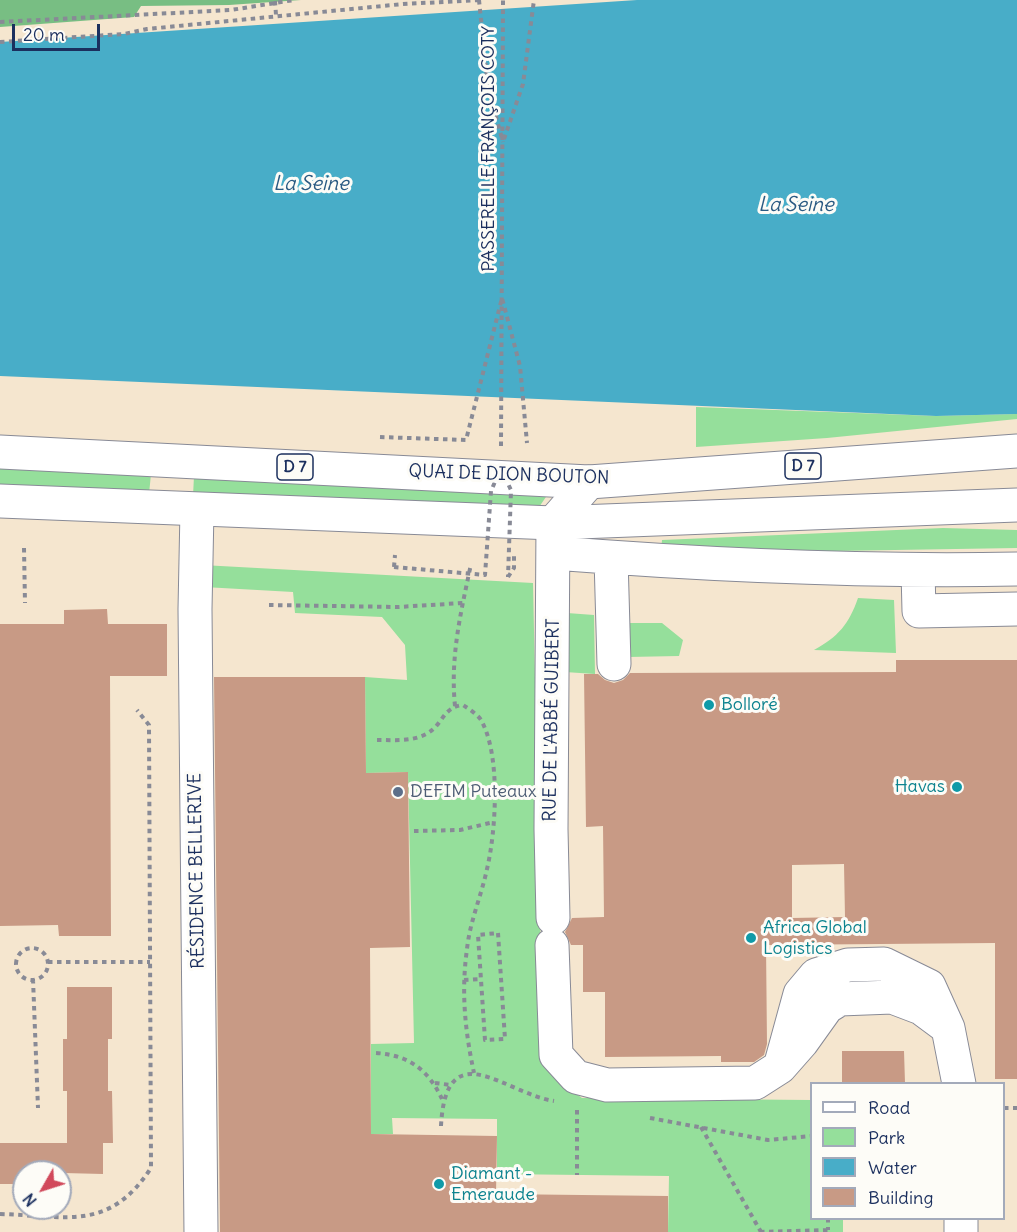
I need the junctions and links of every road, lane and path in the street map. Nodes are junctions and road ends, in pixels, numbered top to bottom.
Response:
1 (294, 0) edge
2 (386, 0) edge
3 (481, 0) edge
4 (503, 0) edge
5 (534, 0) edge
6 (275, 1) edge
7 (386, 6) junction
8 (276, 15) junction
9 (0, 22) edge
10 (0, 42) edge
11 (503, 142) junction
12 (502, 298) junction
13 (466, 440) dead end
14 (527, 443) dead end
15 (1017, 451) edge
16 (0, 452) edge
17 (501, 468) junction
18 (589, 482) junction
19 (0, 501) edge
20 (1013, 508) edge
21 (197, 510) junction
22 (554, 538) junction
23 (24, 548) dead end
24 (514, 551) dead end
25 (395, 555) dead end
26 (611, 558) junction
27 (471, 564) dead end
28 (1017, 569) edge
29 (918, 571) junction
30 (25, 603) dead end
31 (463, 603) junction
32 (269, 605) dead end
33 (1017, 609) edge
34 (614, 664) dead end
35 (455, 706) junction
36 (137, 710) dead end
37 (377, 740) dead end
38 (494, 822) junction
39 (414, 831) dead end
40 (48, 962) junction
41 (150, 962) junction
42 (481, 979) junction
43 (33, 980) junction
44 (464, 980) junction
45 (376, 1053) dead end
46 (474, 1073) dead end
47 (958, 1082) edge
48 (435, 1083) junction
49 (451, 1085) dead end
50 (442, 1100) dead end
51 (577, 1104) dead end
52 (38, 1107) dead end
53 (701, 1127) dead end
54 (578, 1175) dead end
55 (0, 1214) edge
56 (828, 1231) edge
57 (201, 1232) edge
58 (760, 1232) edge

1 - 6 path
2 - 7 path
3 - 7 path
3 - 11 path, bridge
4 - 11 path, PASSERELLE FRANÇOIS COTY, bridge
5 - 11 path
6 - 8 path
6 - 9 path
7 - 8 path
8 - 10 path
11 - 12 path, PASSERELLE FRANÇOIS COTY
12 - 13 path, PASSERELLE FRANÇOIS COTY
12 - 14 path, PASSERELLE FRANÇOIS COTY
12 - 17 path, PASSERELLE FRANÇOIS COTY
15 - 18 main road, QUAI DE DION BOUTON / D 7
16 - 18 main road, QUAI DE DION BOUTON / D 7
17 - 24 path, bridge
17 - 25 path, PASSERELLE FRANÇOIS COTY, bridge
18 - 22 main road
19 - 21 main road
20 - 22 main road
21 - 22 main road
21 - 57 main road, RÉSIDENCE BELLERIVE
22 - 26 main road
22 - 47 main road, RUE DE L'ABBÉ GUIBERT
23 - 30 path
26 - 29 main road
26 - 34 main road
27 - 31 path
28 - 29 main road
29 - 33 main road
31 - 32 path
31 - 35 path
35 - 37 path
35 - 38 path
36 - 41 path
38 - 39 path
38 - 44 path
40 - 41 path
40 - 43 path
40 - 43 path
41 - 55 path
42 - 42 path
42 - 44 path
43 - 52 path
44 - 46 path
45 - 48 path
48 - 49 path
48 - 50 path
51 - 54 path
53 - 58 path
56 - 58 path

